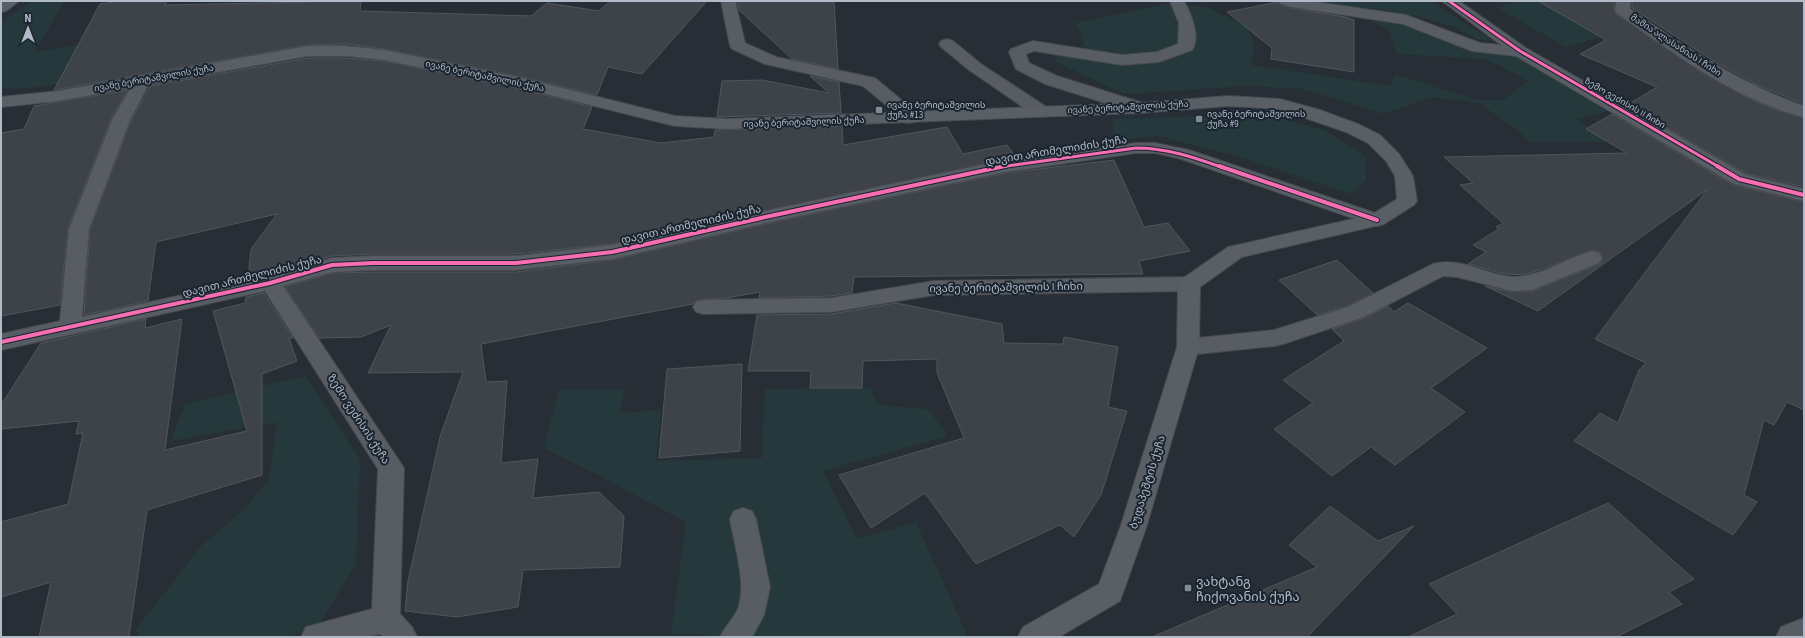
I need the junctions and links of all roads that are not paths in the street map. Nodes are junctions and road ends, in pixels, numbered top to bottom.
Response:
1 (12, 1) edge
2 (728, 1) edge
3 (1177, 1) edge
4 (1286, 1) edge
5 (1449, 1) edge
6 (1623, 1) edge
7 (1, 8) edge
8 (947, 44) dead end
9 (1520, 52) junction
10 (143, 80) junction
11 (1, 102) edge
12 (1140, 108) junction
13 (1042, 112) junction
14 (1804, 112) edge
15 (909, 118) junction
16 (1804, 195) edge
17 (1377, 220) junction
18 (1592, 258) dead end
19 (270, 283) junction
20 (1189, 284) junction
21 (704, 307) dead end
22 (70, 328) junction
23 (1, 342) edge
24 (1188, 347) junction
25 (743, 519) dead end
26 (394, 628) edge
27 (1804, 631) edge
28 (316, 637) edge
29 (735, 637) edge
30 (1033, 637) edge
31 (1791, 637) edge

1 - 7 main road
2 - 15 street
3 - 12 street
4 - 9 street
5 - 9 street, ზემო ვეძისის II ჩიხი
6 - 14 street, მამია ალასანიას I ჩიხი
8 - 13 street
9 - 16 street, ზემო ვეძისის II ჩიხი
10 - 11 main road, ივანე ბერიტაშვილის ქუჩა
10 - 15 main road, ივანე ბერიტაშვილის ქუჩა
10 - 22 street
12 - 13 main road, ივანე ბერიტაშვილის ქუჩა
12 - 17 main road, ივანე ბერიტაშვილის ქუჩა
13 - 15 main road, ივანე ბერიტაშვილის ქუჩა
17 - 19 street, დავით ართმელიძის ქუჩა
17 - 20 main road, ივანე ბერიტაშვილის ქუჩა
18 - 24 street
19 - 22 street, დავით ართმელიძის ქუჩა
19 - 26 street, ზემო ვეძისის ქუჩა
20 - 21 street, ივანე ბერიტაშვილის I ჩიხი
20 - 24 main road, ბუდაპეშტის ქუჩა
22 - 23 street, დავით ართმელიძის ქუჩა
24 - 30 main road, ბუდაპეშტის ქუჩა
25 - 29 street
26 - 28 street, ზემო ვეძისის ქუჩა
27 - 31 street

